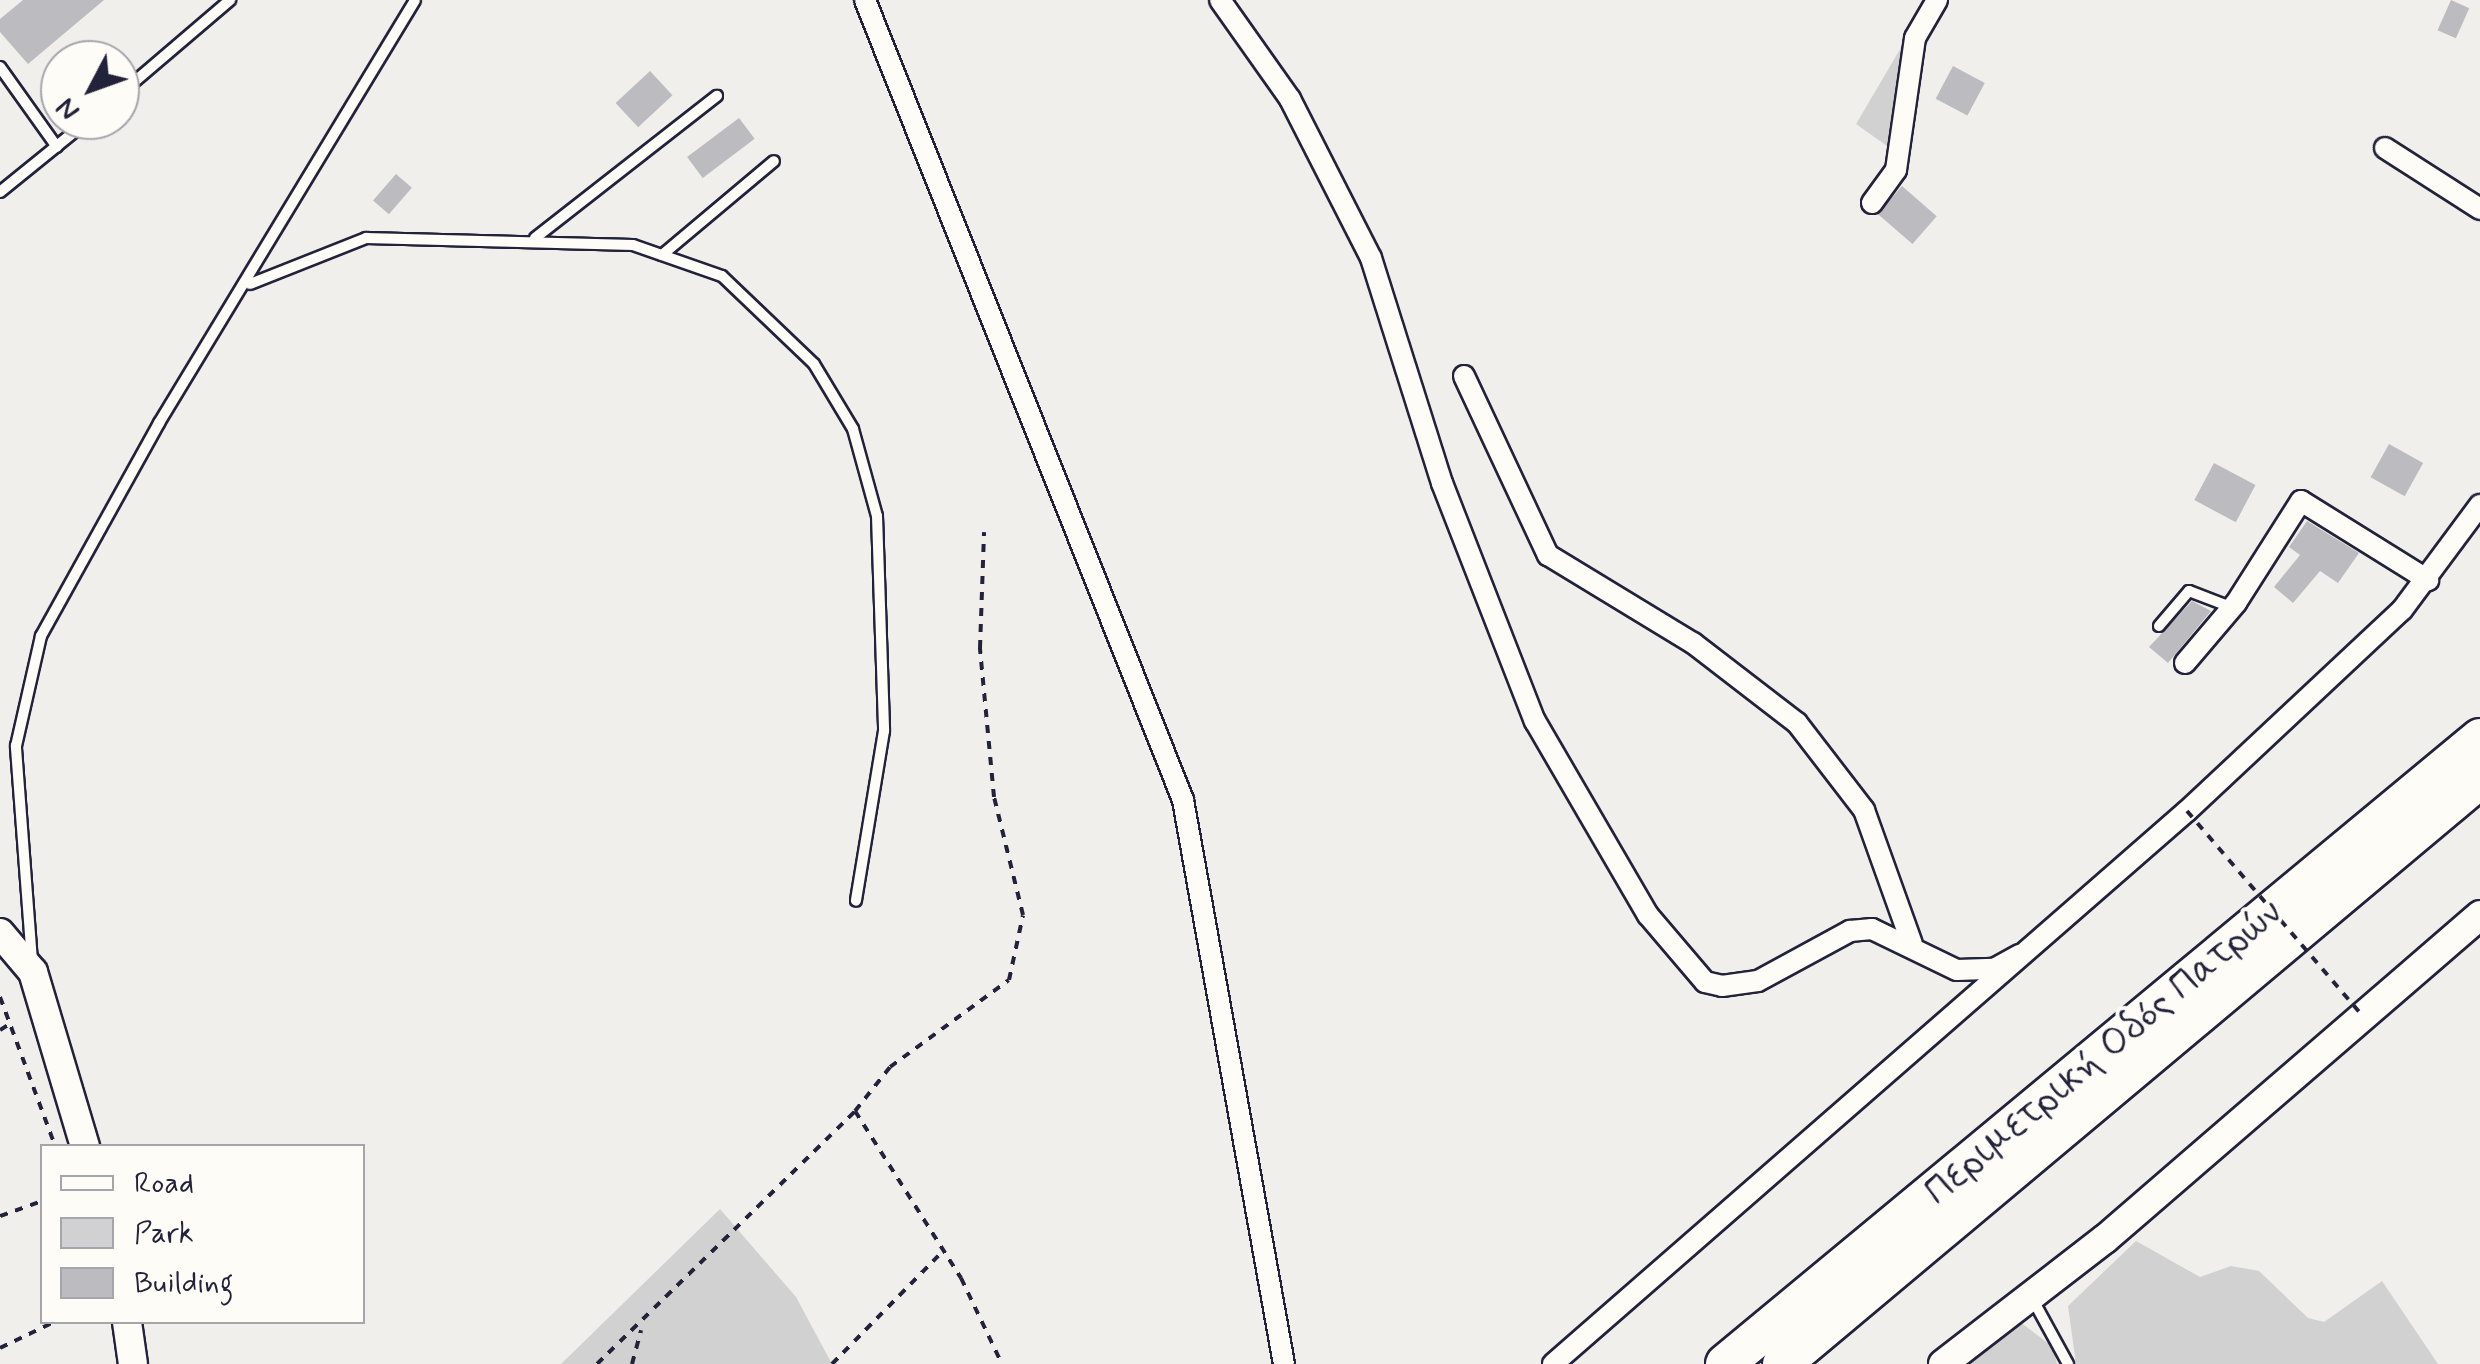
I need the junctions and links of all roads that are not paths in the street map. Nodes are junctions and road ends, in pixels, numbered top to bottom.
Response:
1 (230, 0) edge
2 (416, 0) edge
3 (865, 0) edge
4 (1220, 0) edge
5 (1937, 0) edge
6 (0, 67) edge
7 (140, 77) edge
8 (717, 96) dead end
9 (66, 140) edge
10 (58, 147) junction
11 (2385, 148) dead end
12 (774, 162) dead end
13 (0, 192) edge
14 (1872, 203) dead end
15 (2480, 208) edge
16 (535, 238) junction
17 (662, 255) junction
18 (250, 284) junction
19 (1464, 376) dead end
20 (2480, 505) edge
21 (2428, 580) junction
22 (2232, 608) junction
23 (2159, 626) dead end
24 (2185, 664) dead end
25 (2480, 738) edge
26 (2480, 779) edge
27 (856, 901) dead end
28 (2480, 915) edge
29 (0, 933) edge
30 (1912, 944) junction
31 (2019, 955) junction
32 (33, 972) junction
33 (85, 1144) edge
34 (2031, 1297) junction
35 (127, 1324) edge
36 (134, 1364) edge
37 (1284, 1364) edge
38 (1553, 1364) edge
39 (1725, 1364) edge
40 (1782, 1364) edge
41 (1943, 1364) edge
42 (2068, 1364) edge

1 - 7 lane
2 - 18 lane
3 - 37 street
4 - 30 street
5 - 14 street
6 - 10 lane
8 - 16 lane
9 - 10 lane
10 - 13 lane
11 - 15 street
12 - 17 lane
16 - 17 lane
16 - 18 lane
17 - 27 lane
18 - 32 lane
19 - 30 street
20 - 21 street
21 - 22 street
21 - 31 street
22 - 23 lane
22 - 24 street
25 - 39 highway, Περιμετρική Οδός Πατρών
26 - 40 highway, Περιμετρική Οδός Πατρών
28 - 34 street
29 - 32 street
30 - 31 street
31 - 38 street
32 - 33 street
34 - 41 street
34 - 42 lane
35 - 36 street

